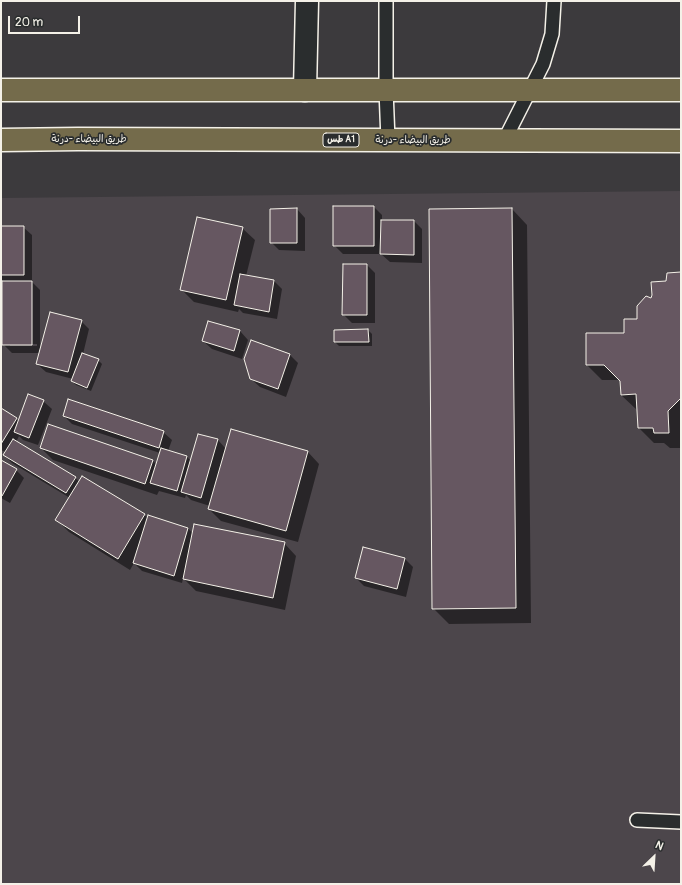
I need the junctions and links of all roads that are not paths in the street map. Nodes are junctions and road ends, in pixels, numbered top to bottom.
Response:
1 (307, 1) edge
2 (386, 1) edge
3 (554, 1) edge
4 (1, 90) edge
5 (305, 90) junction
6 (386, 90) junction
7 (681, 90) edge
8 (530, 91) junction
9 (505, 139) junction
10 (1, 140) edge
11 (388, 140) junction
12 (681, 141) edge
13 (637, 820) dead end
14 (681, 822) edge

1 - 5 street
2 - 6 lane
3 - 8 lane
4 - 5 highway
5 - 6 highway
6 - 8 highway
6 - 11 lane
7 - 8 highway
8 - 9 lane
9 - 11 highway, طريق البيضاء -درنة / طس A1
9 - 12 highway, طريق البيضاء -درنة / طس A1
10 - 11 highway, طريق البيضاء -درنة / طس A1
13 - 14 lane

